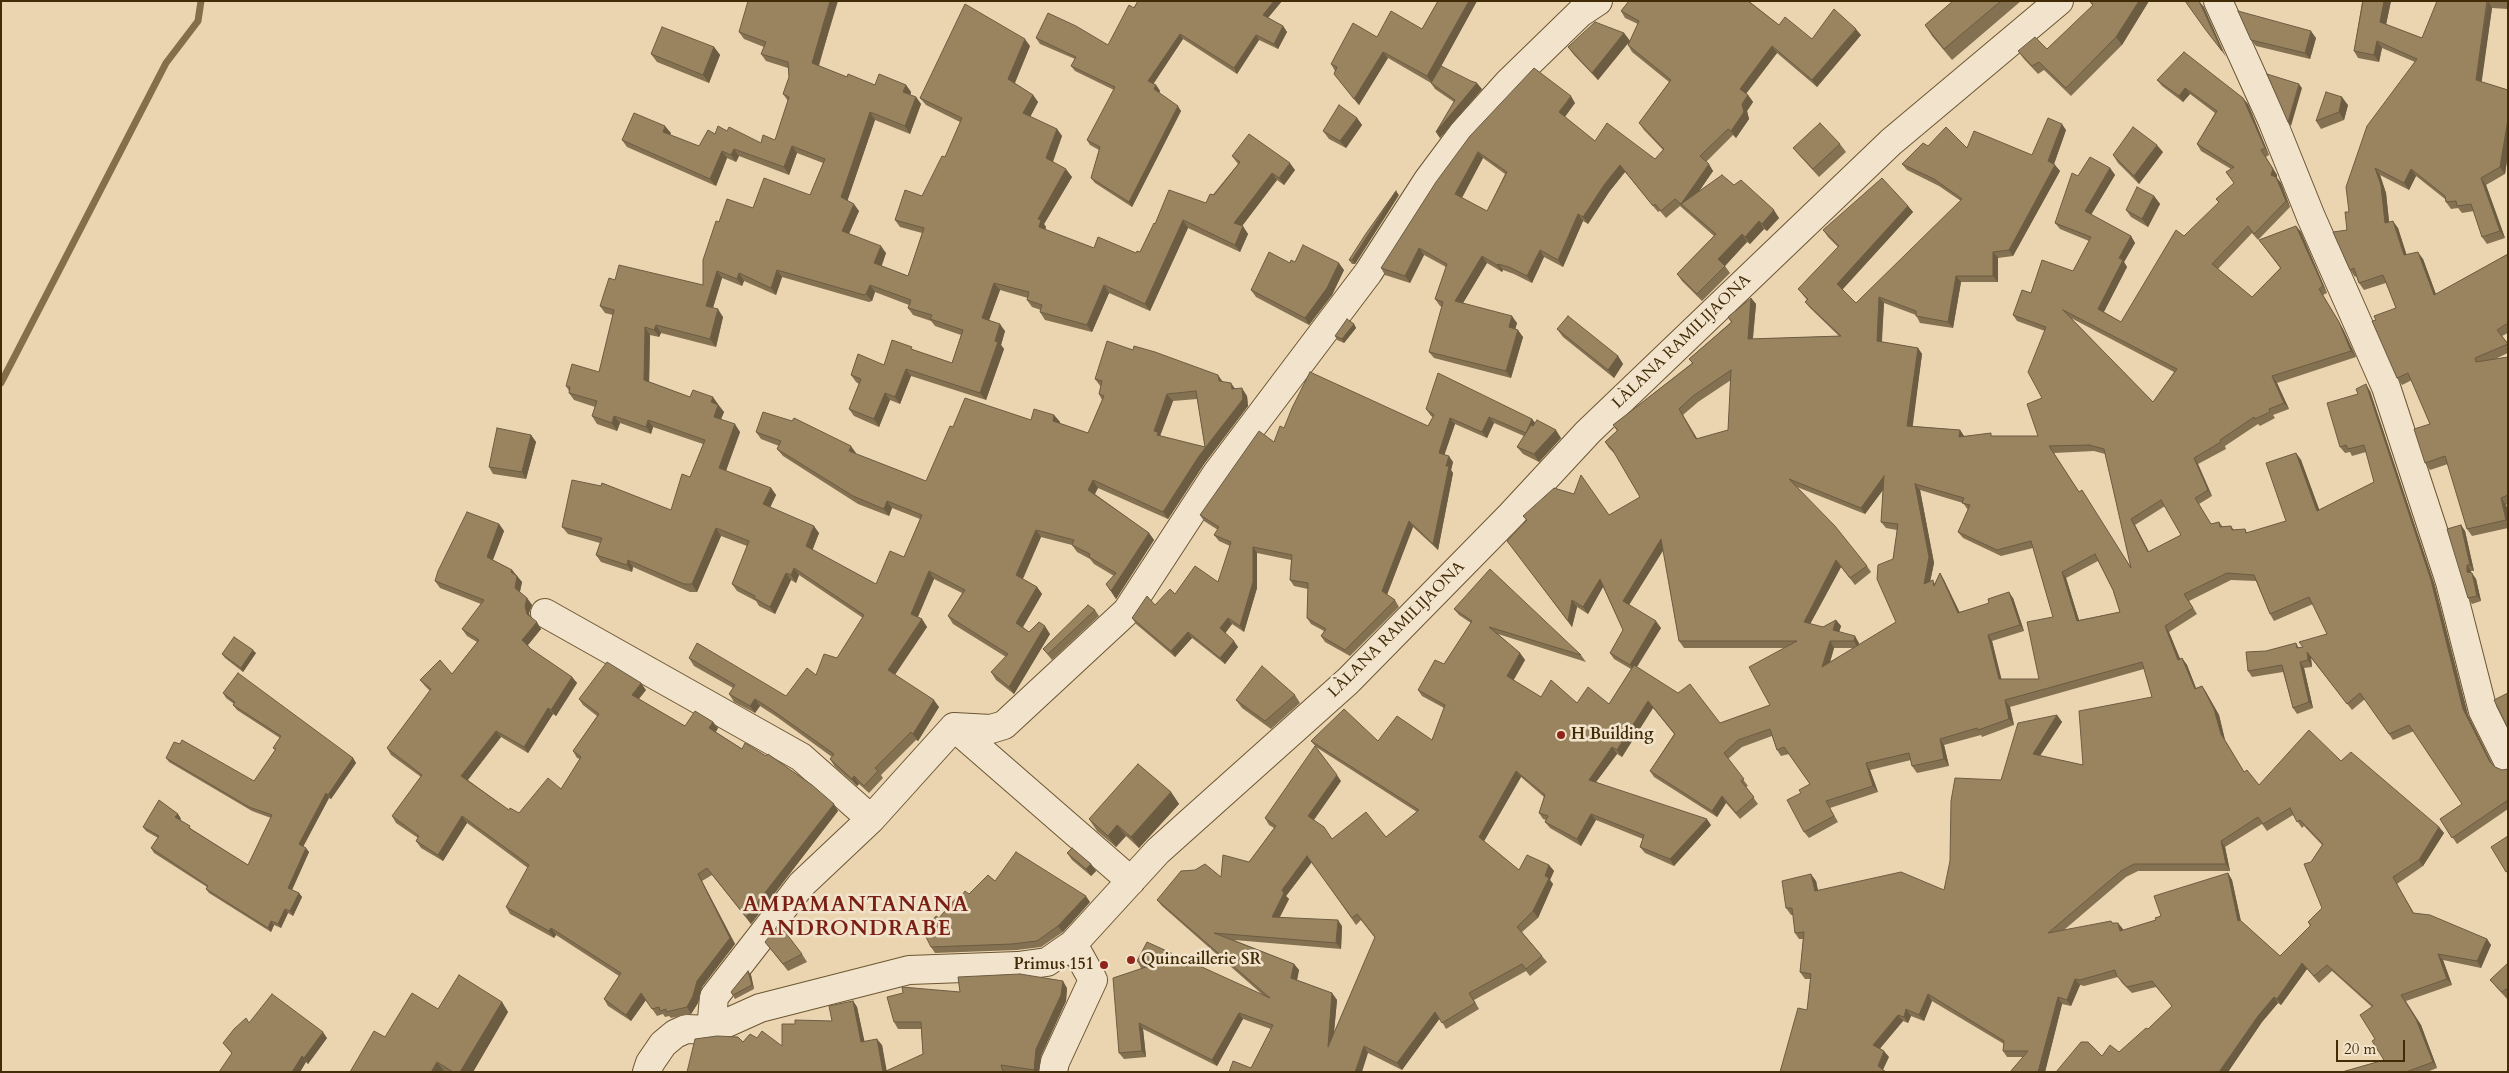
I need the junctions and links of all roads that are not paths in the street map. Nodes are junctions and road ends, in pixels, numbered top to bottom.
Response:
1 (1598, 1) edge
2 (2059, 1) edge
3 (2218, 1) edge
4 (545, 613) dead end
5 (954, 727) junction
6 (2508, 761) edge
7 (871, 818) junction
8 (1130, 881) junction
9 (1072, 944) junction
10 (711, 1030) junction
11 (647, 1072) edge
12 (1053, 1072) edge

1 - 5 street
2 - 8 street, LÀLANA RAMILIJAONA
3 - 6 street
4 - 7 street
5 - 7 street
5 - 8 street
7 - 10 street
8 - 9 street, LÀLANA RAMILIJAONA
9 - 10 street, LÀLANA RAMILIJAONA
9 - 12 street
10 - 11 street, LÀLANA RAMILIJAONA

